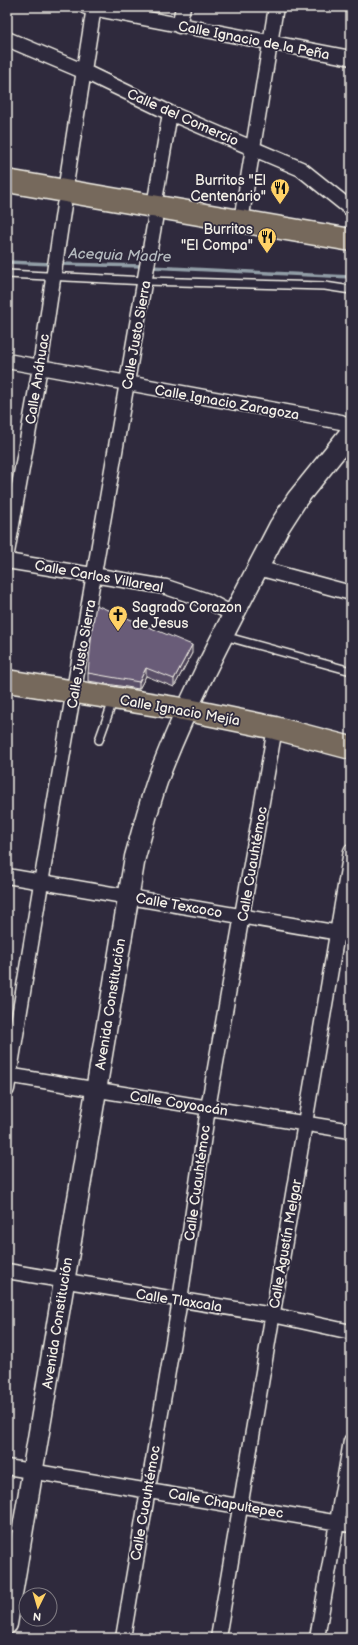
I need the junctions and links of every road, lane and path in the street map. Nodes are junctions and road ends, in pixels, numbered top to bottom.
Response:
1 (183, 7) edge
2 (276, 7) edge
3 (91, 8) edge
4 (178, 26) junction
5 (7, 39) edge
6 (270, 44) junction
7 (351, 58) edge
8 (85, 72) junction
9 (170, 113) junction
10 (253, 148) junction
11 (7, 181) edge
12 (7, 196) edge
13 (65, 198) junction
14 (351, 209) edge
15 (155, 213) junction
16 (241, 221) junction
17 (351, 240) edge
18 (351, 253) edge
19 (7, 274) edge
20 (53, 274) junction
21 (146, 278) junction
22 (351, 290) edge
23 (7, 361) edge
24 (40, 367) junction
25 (127, 384) junction
26 (351, 427) edge
27 (351, 432) edge
28 (7, 553) edge
29 (7, 561) edge
30 (258, 568) junction
31 (95, 575) junction
32 (351, 593) edge
33 (234, 615) junction
34 (224, 636) junction
35 (351, 671) edge
36 (7, 681) edge
37 (74, 693) junction
38 (114, 698) junction
39 (188, 710) junction
40 (275, 728) junction
41 (99, 740) dead end
42 (351, 748) edge
43 (351, 851) edge
44 (7, 876) edge
45 (41, 882) junction
46 (128, 897) junction
47 (243, 916) junction
48 (345, 934) edge
49 (8, 1079) edge
50 (96, 1091) junction
51 (208, 1108) junction
52 (306, 1123) junction
53 (351, 1132) edge
54 (7, 1271) edge
55 (64, 1281) junction
56 (180, 1300) junction
57 (272, 1315) junction
58 (351, 1332) edge
59 (351, 1441) edge
60 (7, 1467) edge
61 (33, 1471) junction
62 (147, 1489) junction
63 (240, 1505) junction
64 (337, 1523) junction
65 (351, 1525) edge
66 (7, 1624) edge
67 (122, 1638) edge
68 (218, 1638) edge
69 (318, 1638) edge

1 - 4 street
2 - 6 street
3 - 4 street, Calle Ignacio de la Peña
3 - 8 street, Calle Anáhuac
4 - 6 street, Calle Ignacio de la Peña
5 - 8 street, Calle del Comercio
6 - 7 street, Calle Ignacio de la Peña
6 - 10 street
8 - 9 street, Calle del Comercio
8 - 13 street, Calle Anáhuac
9 - 10 street, Calle del Comercio
9 - 15 street, Calle Justo Sierra
10 - 14 street, Calle del Comercio
10 - 16 street
11 - 13 main road
12 - 13 main road
13 - 15 main road
13 - 20 street, Calle Anáhuac
15 - 16 main road
15 - 18 main road
15 - 21 street, Calle Justo Sierra
16 - 17 main road
19 - 20 lane
20 - 21 lane
20 - 24 street, Calle Anáhuac
21 - 22 lane
21 - 25 street, Calle Justo Sierra
23 - 24 street, Calle Ignacio Zaragoza
24 - 25 street, Calle Ignacio Zaragoza
24 - 28 street, Calle Anáhuac
25 - 26 street, Calle Ignacio Zaragoza
25 - 31 street, Calle Justo Sierra
27 - 30 street, Avenida Constitución
29 - 31 street, Calle Carlos Villareal
30 - 32 street
30 - 33 street, Avenida Constitución
31 - 33 street, Calle Carlos Villareal
31 - 37 street, Calle Justo Sierra
33 - 34 street, Avenida Constitución
34 - 35 lane
34 - 39 street, Avenida Constitución
36 - 37 main road, Calle Ignacio Mejía
37 - 38 main road, Calle Ignacio Mejía
37 - 45 street, Calle Justo Sierra
38 - 39 main road, Calle Ignacio Mejía
38 - 41 lane
39 - 40 main road, Calle Ignacio Mejía
39 - 46 street, Avenida Constitución
40 - 42 main road, Calle Ignacio Mejía
40 - 47 street, Calle Cuauhtémoc
43 - 48 street, Calle Agustín Melgar
44 - 45 street, Calle Texcoco
45 - 46 street, Calle Texcoco
45 - 49 street, Calle Justo Sierra
46 - 47 street, Calle Texcoco
46 - 50 street, Avenida Constitución
47 - 48 street, Calle Texcoco
47 - 51 street, Calle Cuauhtémoc
48 - 52 street, Calle Agustín Melgar
49 - 50 street, Calle Coyoacán
50 - 51 street, Calle Coyoacán
50 - 55 street, Avenida Constitución
51 - 52 street, Calle Coyoacán
51 - 56 street, Calle Cuauhtémoc
52 - 53 street, Calle Coyoacán
52 - 57 street, Calle Agustín Melgar
54 - 55 street, Calle Tlaxcala
55 - 56 street, Calle Tlaxcala
55 - 61 street, Avenida Constitución
56 - 57 street, Calle Tlaxcala
56 - 62 street, Calle Cuauhtémoc
57 - 58 street, Calle Tlaxcala
57 - 63 street, Calle Agustín Melgar
59 - 64 street
60 - 61 street, Calle Chapultepec
61 - 62 street, Calle Chapultepec
61 - 66 street, Avenida Constitución
62 - 63 street, Calle Chapultepec
62 - 67 street, Calle Cuauhtémoc
63 - 64 street, Calle Chapultepec
63 - 68 street, Calle Agustín Melgar
64 - 65 street, Calle Chapultepec
64 - 69 street

